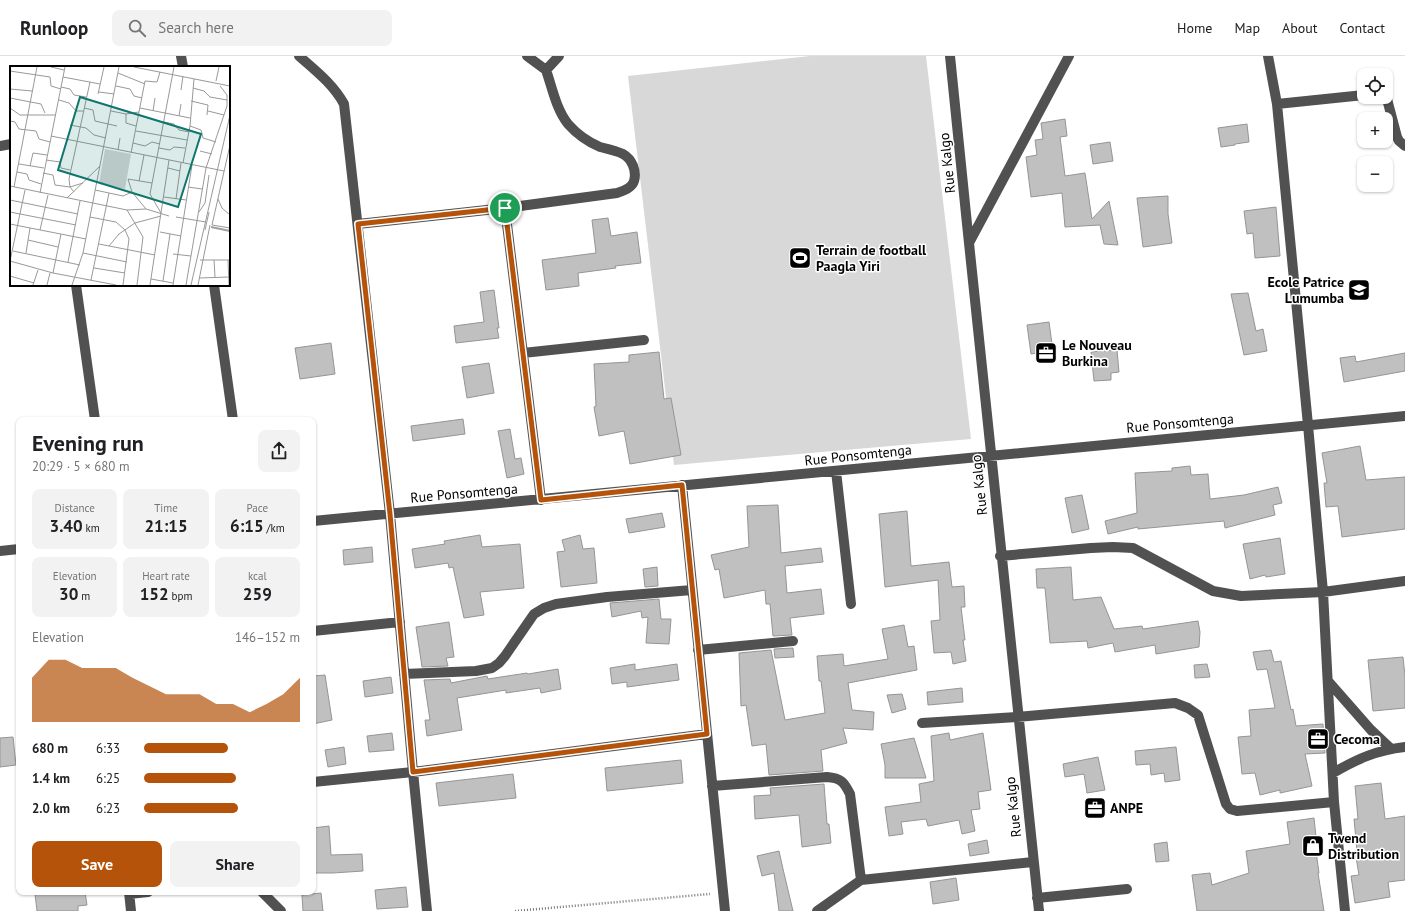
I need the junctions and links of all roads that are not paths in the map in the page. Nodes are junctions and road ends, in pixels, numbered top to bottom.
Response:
1 (181, 56) edge
2 (300, 56) edge
3 (527, 56) edge
4 (559, 56) edge
5 (950, 56) edge
6 (1069, 56) edge
7 (1268, 56) edge
8 (182, 66) edge
9 (546, 70) junction
10 (1357, 96) edge
11 (1277, 104) junction
12 (1388, 104) edge
13 (10, 144) edge
14 (0, 146) edge
15 (1405, 146) edge
16 (505, 208) junction
17 (358, 224) junction
18 (969, 243) junction
19 (76, 286) edge
20 (214, 286) edge
21 (644, 340) dead end
22 (523, 353) junction
23 (1405, 416) edge
24 (95, 417) edge
25 (233, 417) edge
26 (1308, 425) junction
27 (990, 456) junction
28 (836, 471) junction
29 (682, 485) junction
30 (541, 500) junction
31 (390, 514) junction
32 (316, 521) edge
33 (16, 549) edge
34 (0, 551) edge
35 (1000, 556) junction
36 (1405, 581) edge
37 (692, 590) junction
38 (1323, 592) junction
39 (851, 604) dead end
40 (400, 622) junction
41 (316, 631) edge
42 (793, 641) dead end
43 (698, 650) junction
44 (404, 674) junction
45 (1328, 681) junction
46 (1017, 717) junction
47 (922, 723) dead end
48 (707, 734) junction
49 (1405, 747) edge
50 (1390, 748) junction
51 (413, 772) junction
52 (1332, 773) junction
53 (316, 782) edge
54 (712, 786) junction
55 (1334, 802) junction
56 (1033, 862) junction
57 (861, 880) junction
58 (1127, 889) dead end
59 (129, 895) edge
60 (265, 895) edge
61 (1037, 898) junction
62 (130, 911) edge
63 (281, 911) edge
64 (427, 911) edge
65 (725, 911) edge
66 (817, 911) edge
67 (1039, 911) edge
68 (1345, 911) edge

1 - 8 street
2 - 17 street
3 - 9 street
4 - 9 street
5 - 18 street, Rue Kalgo
6 - 18 street
7 - 11 street
9 - 16 street
10 - 11 street
11 - 26 street
12 - 15 street
13 - 14 street
16 - 17 street
16 - 22 street
17 - 31 street
18 - 27 street, Rue Kalgo
19 - 24 street
20 - 25 street
21 - 22 street
22 - 30 street
23 - 26 street, Rue Ponsomtenga
26 - 27 street, Rue Ponsomtenga
26 - 38 street
27 - 28 street, Rue Ponsomtenga
27 - 35 street, Rue Kalgo
28 - 29 street, Rue Ponsomtenga
28 - 39 street
29 - 30 street, Rue Ponsomtenga
29 - 37 street
30 - 31 street, Rue Ponsomtenga
31 - 32 street, Rue Ponsomtenga
31 - 40 street
33 - 34 street
35 - 38 street
35 - 46 street, Rue Kalgo
36 - 38 street
37 - 43 street
37 - 44 street
38 - 45 street
40 - 41 street
40 - 44 street
42 - 43 street
43 - 48 street
44 - 51 street
45 - 50 street
45 - 52 street
46 - 47 street
46 - 55 street
46 - 56 street, Rue Kalgo
48 - 51 street
48 - 54 street
49 - 50 street
50 - 52 street
51 - 53 street
51 - 64 street
52 - 55 street
54 - 57 street
54 - 65 street
55 - 68 street
56 - 57 street
56 - 61 street, Rue Kalgo
57 - 66 street
58 - 61 street
59 - 62 street
60 - 63 street
61 - 67 street, Rue Kalgo

